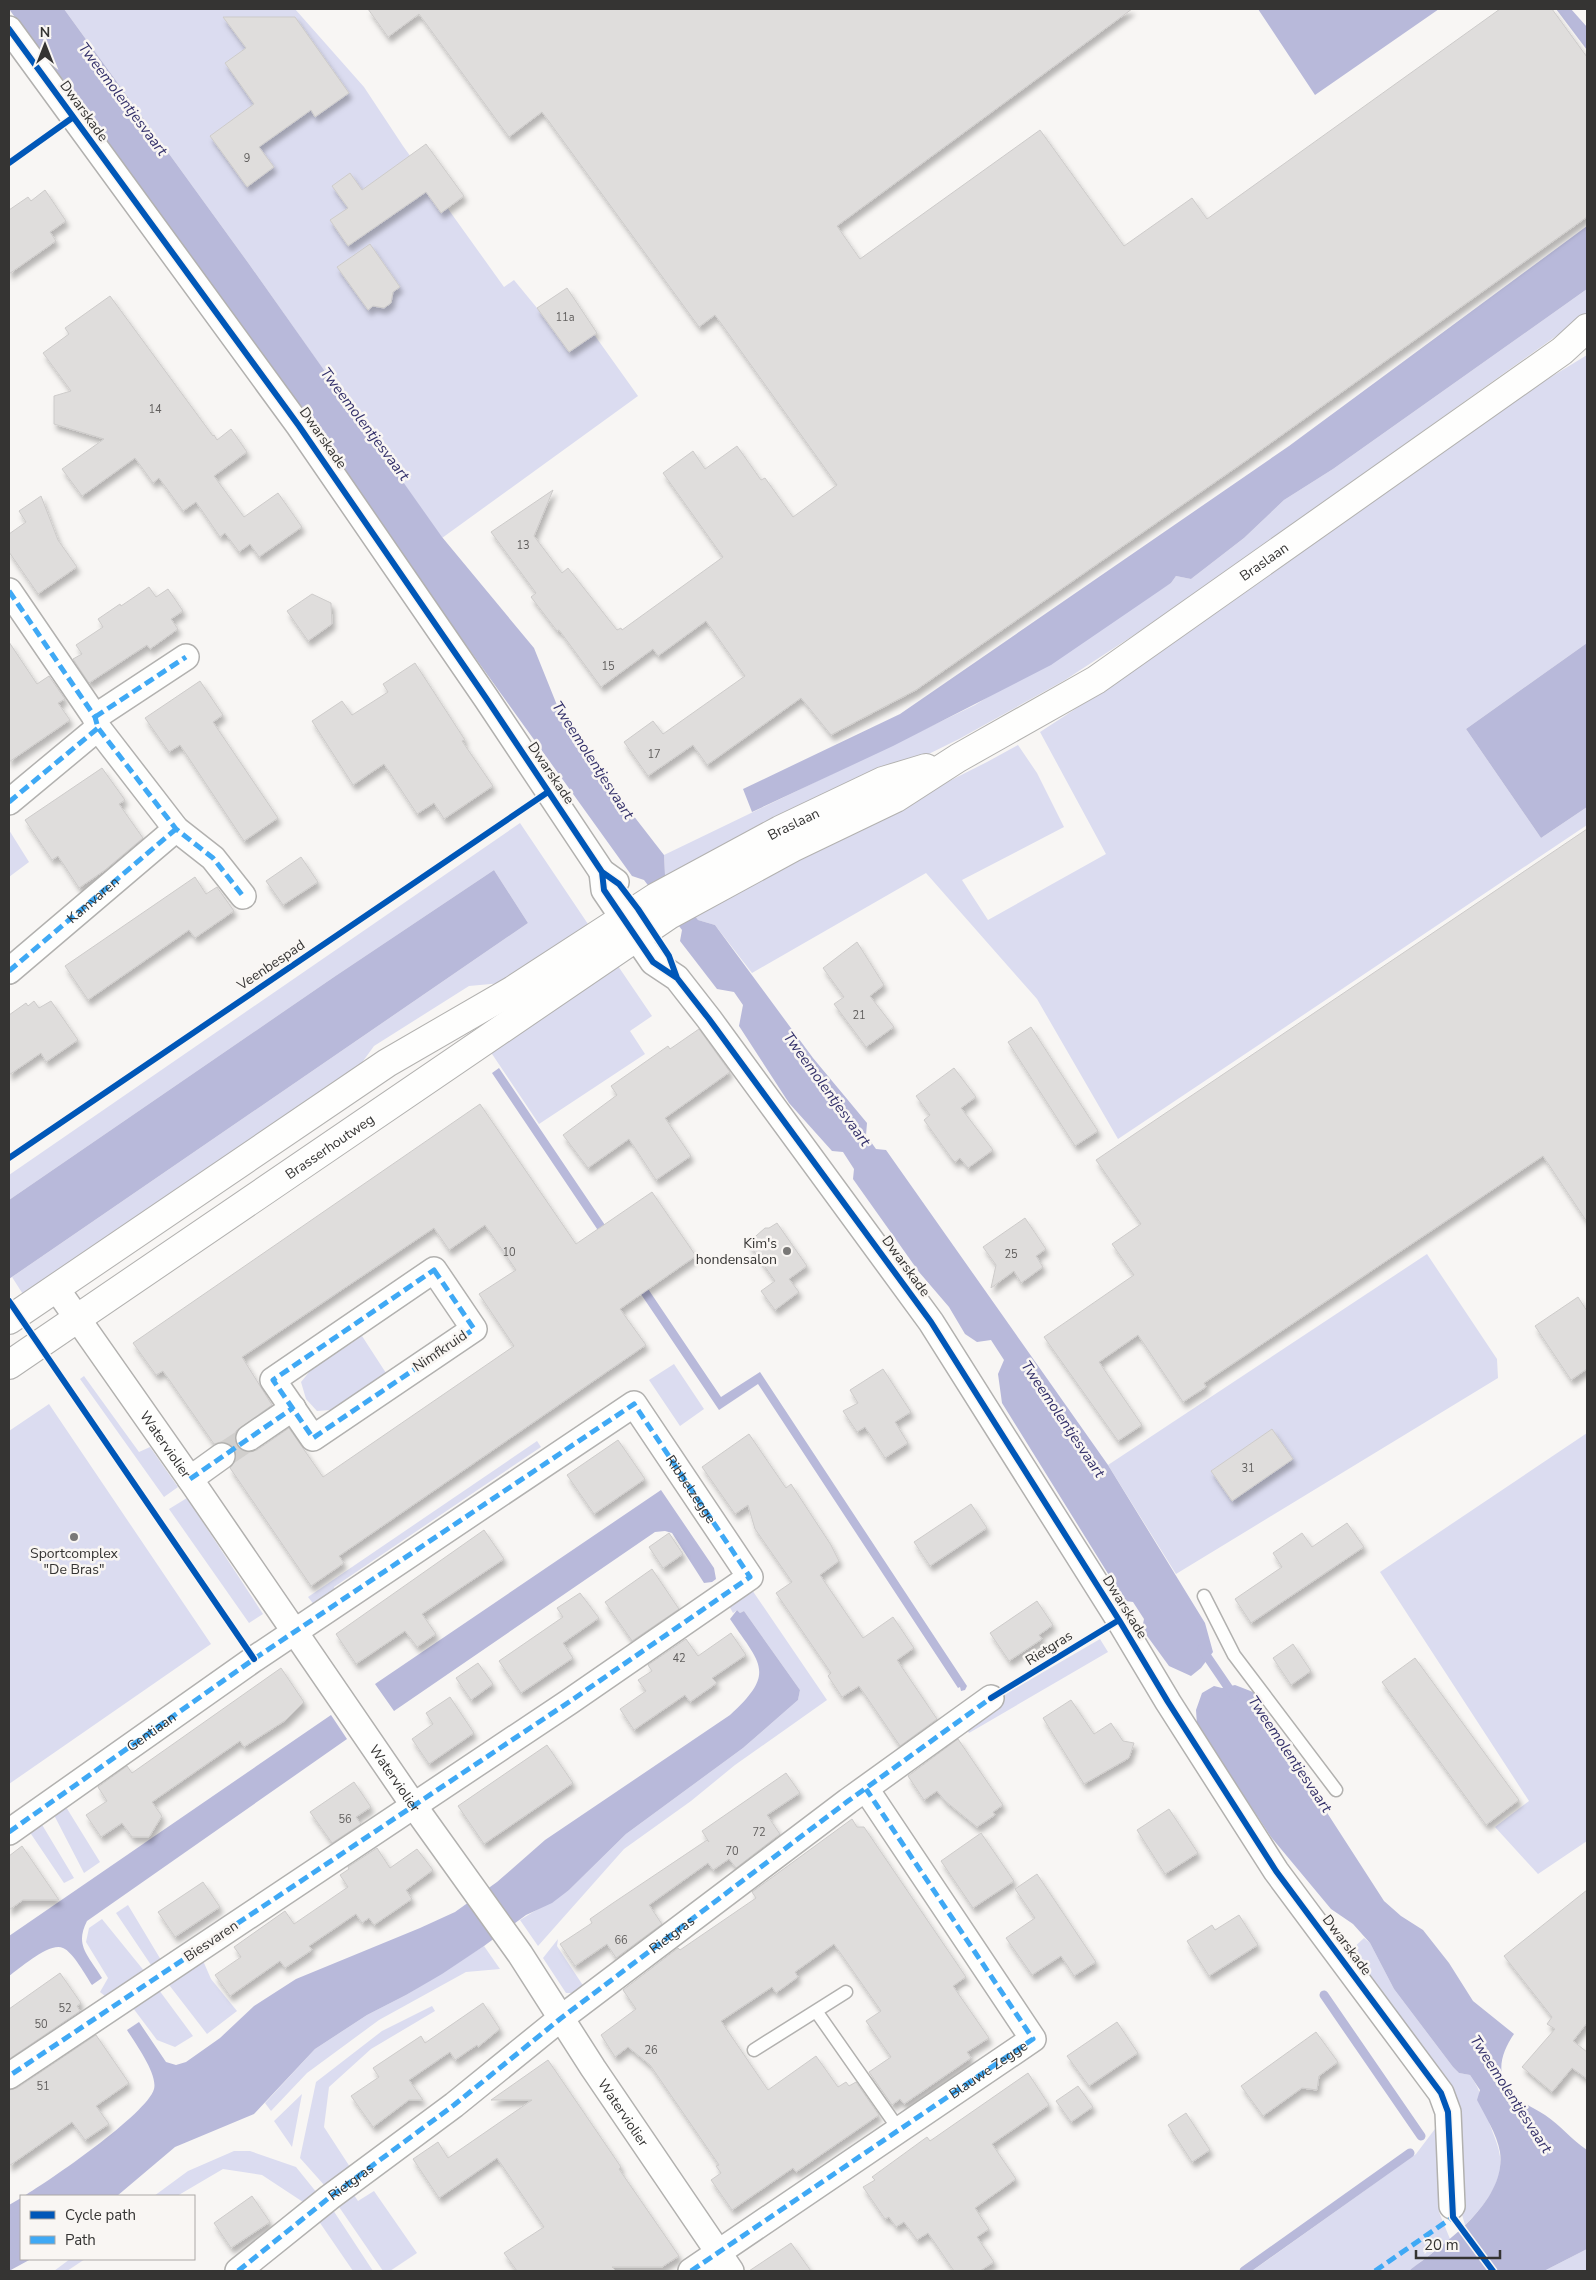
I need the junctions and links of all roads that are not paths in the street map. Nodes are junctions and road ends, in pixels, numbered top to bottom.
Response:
1 (9, 29) edge
2 (1587, 328) edge
3 (1587, 342) edge
4 (1562, 350) junction
5 (9, 591) edge
6 (186, 657) dead end
7 (96, 723) junction
8 (9, 802) edge
9 (176, 830) junction
10 (243, 896) dead end
11 (654, 912) junction
12 (9, 971) edge
13 (56, 1288) junction
14 (77, 1319) junction
15 (9, 1320) edge
16 (9, 1366) edge
17 (293, 1408) junction
18 (249, 1438) tunnel mouth
19 (222, 1456) tunnel mouth
20 (190, 1478) junction
21 (1204, 1596) dead end
22 (295, 1632) junction
23 (991, 1698) dead end
24 (866, 1789) junction
25 (1336, 1790) dead end
26 (414, 1806) junction
27 (9, 1832) edge
28 (846, 1992) dead end
29 (816, 2011) junction
30 (560, 2019) junction
31 (754, 2050) dead end
32 (9, 2076) edge
33 (900, 2131) junction
34 (1452, 2206) dead end
35 (725, 2262) edge
36 (238, 2271) edge
37 (691, 2271) edge

1 - 11 street, Dwarskade
2 - 4 main road, Braslaan
3 - 4 main road, Braslaan
4 - 11 main road, Braslaan
5 - 7 street
6 - 7 street
7 - 8 street
7 - 9 street
9 - 10 street
9 - 12 street, Kamvaren
11 - 13 main road
11 - 14 main road, Brasserhoutweg
11 - 34 street, Dwarskade
13 - 14 street, Waterviolier
13 - 15 main road
14 - 16 main road, Brasserhoutweg
14 - 20 street, Waterviolier
17 - 17 street, Nimfkruid
17 - 18 street
19 - 20 street
20 - 22 street, Waterviolier
21 - 25 lane
22 - 26 street, Waterviolier
22 - 26 street, Ribbelzegge
22 - 27 street, Gentiaan
23 - 24 street, Rietgras
24 - 30 street, Rietgras
24 - 33 street, Blauwe Zegge
26 - 30 street, Waterviolier
26 - 32 street, Biesvaren
28 - 29 lane
29 - 31 lane
29 - 33 lane
30 - 35 street, Waterviolier
30 - 36 street, Rietgras
33 - 35 street, Blauwe Zegge
35 - 37 street, Blauwe Zegge

